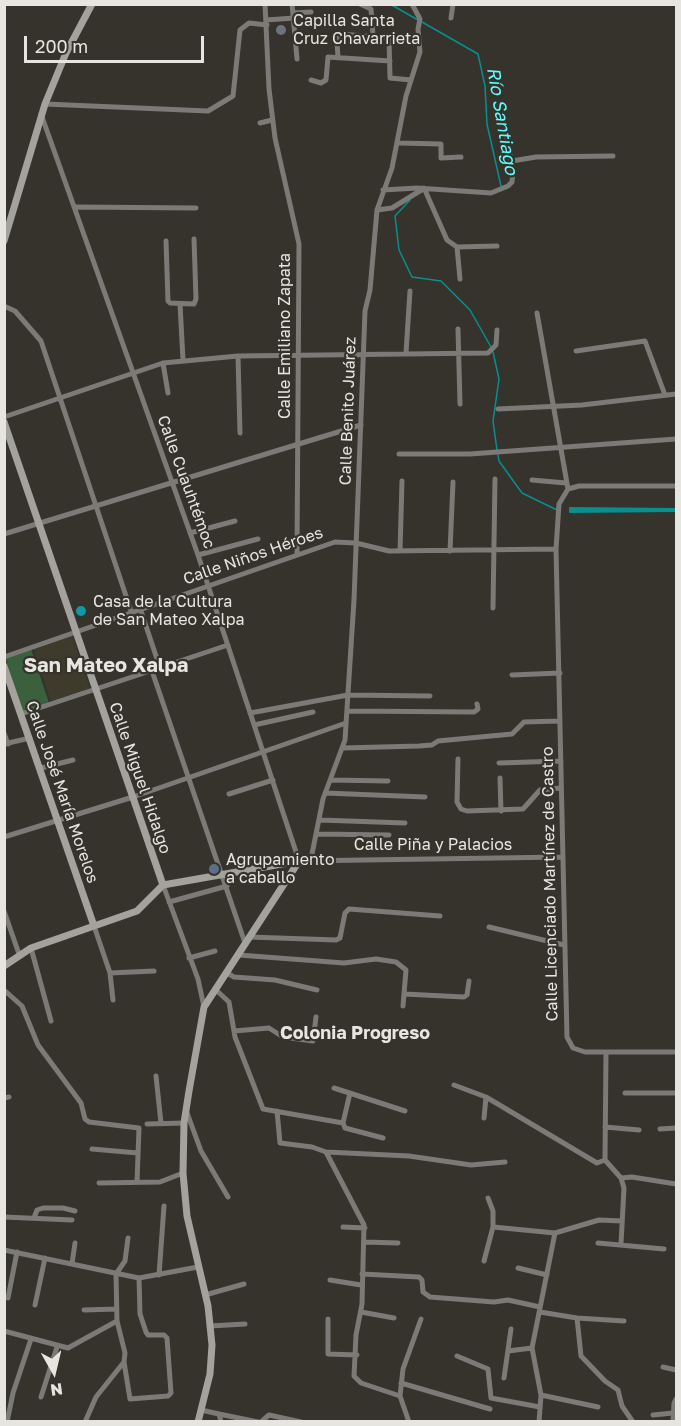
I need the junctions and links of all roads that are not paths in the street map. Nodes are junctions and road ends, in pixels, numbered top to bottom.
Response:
1 (92, 4) edge
2 (265, 4) edge
3 (292, 4) edge
4 (360, 4) edge
5 (412, 4) edge
6 (453, 4) edge
7 (311, 12) dead end
8 (294, 15) junction
9 (451, 18) dead end
10 (266, 22) junction
11 (373, 35) junction
12 (338, 58) junction
13 (297, 59) dead end
14 (390, 61) junction
15 (311, 80) dead end
16 (411, 80) junction
17 (45, 104) junction
18 (41, 114) junction
19 (272, 120) junction
20 (260, 123) dead end
21 (506, 135) dead end
22 (399, 143) junction
23 (613, 156) dead end
24 (462, 157) dead end
25 (512, 161) junction
26 (383, 190) junction
27 (427, 191) junction
28 (76, 207) junction
29 (196, 208) dead end
30 (377, 210) junction
31 (195, 239) dead end
32 (4, 241) edge
33 (166, 242) dead end
34 (497, 246) dead end
35 (457, 247) junction
36 (460, 279) dead end
37 (410, 291) dead end
38 (180, 304) junction
39 (4, 306) edge
40 (537, 313) dead end
41 (458, 329) dead end
42 (497, 330) dead end
43 (576, 351) dead end
44 (406, 352) junction
45 (363, 353) junction
46 (458, 353) junction
47 (300, 355) junction
48 (238, 356) junction
49 (183, 360) junction
50 (163, 363) junction
51 (134, 375) junction
52 (168, 393) dead end
53 (676, 394) edge
54 (665, 395) junction
55 (59, 399) junction
56 (460, 404) dead end
57 (554, 405) junction
58 (498, 409) dead end
59 (4, 420) edge
60 (361, 425) junction
61 (240, 432) dead end
62 (676, 439) edge
63 (298, 444) junction
64 (561, 447) junction
65 (399, 454) dead end
66 (495, 479) dead end
67 (532, 480) dead end
68 (402, 481) dead end
69 (453, 482) dead end
70 (172, 484) junction
71 (567, 486) junction
72 (676, 486) edge
73 (96, 507) junction
74 (235, 521) dead end
75 (39, 524) junction
76 (190, 532) junction
77 (4, 534) edge
78 (258, 539) dead end
79 (356, 543) junction
80 (556, 549) junction
81 (400, 551) junction
82 (450, 551) junction
83 (495, 551) junction
84 (198, 555) junction
85 (297, 555) junction
86 (207, 586) junction
87 (140, 608) junction
88 (493, 608) dead end
89 (131, 611) junction
90 (75, 631) junction
91 (228, 645) junction
92 (4, 657) edge
93 (4, 666) edge
94 (160, 668) junction
95 (152, 671) junction
96 (560, 673) junction
97 (512, 675) dead end
98 (95, 690) junction
99 (348, 695) junction
100 (430, 696) dead end
101 (477, 704) dead end
102 (347, 711) junction
103 (314, 712) dead end
104 (250, 713) junction
105 (21, 714) junction
106 (560, 721) junction
107 (346, 723) junction
108 (254, 725) junction
109 (4, 734) edge
110 (30, 738) junction
111 (6, 744) edge
112 (343, 748) junction
113 (264, 752) junction
114 (458, 759) dead end
115 (73, 760) dead end
116 (561, 761) junction
117 (499, 763) dead end
118 (41, 768) junction
119 (189, 778) junction
120 (500, 778) dead end
121 (273, 780) junction
122 (331, 780) junction
123 (388, 781) dead end
124 (561, 788) junction
125 (326, 793) junction
126 (230, 794) dead end
127 (425, 796) dead end
128 (133, 798) junction
129 (501, 811) junction
130 (320, 820) junction
131 (58, 822) junction
132 (405, 823) dead end
133 (318, 834) junction
134 (390, 835) dead end
135 (4, 837) edge
136 (562, 857) junction
137 (311, 859) junction
138 (299, 861) junction
139 (224, 875) junction
140 (163, 885) junction
141 (226, 886) junction
142 (169, 902) junction
143 (4, 911) edge
144 (440, 916) dead end
145 (6, 920) edge
146 (94, 926) junction
147 (489, 927) dead end
148 (247, 940) junction
149 (564, 945) junction
150 (31, 948) junction
151 (215, 951) dead end
152 (19, 954) junction
153 (238, 955) junction
154 (189, 958) junction
155 (4, 966) edge
156 (154, 971) dead end
157 (110, 973) junction
158 (227, 973) junction
159 (469, 981) dead end
160 (4, 990) edge
161 (216, 990) junction
162 (317, 990) dead end
163 (404, 994) junction
164 (113, 1000) dead end
165 (403, 1006) dead end
166 (204, 1007) junction
167 (316, 1017) dead end
168 (51, 1021) dead end
169 (234, 1031) junction
170 (676, 1052) edge
171 (606, 1053) junction
172 (156, 1076) dead end
173 (454, 1085) dead end
174 (334, 1088) dead end
175 (625, 1093) dead end
176 (676, 1093) edge
177 (350, 1094) junction
178 (486, 1097) junction
179 (186, 1110) junction
180 (277, 1112) junction
181 (405, 1112) dead end
182 (484, 1118) dead end
183 (184, 1123) junction
184 (343, 1123) junction
185 (147, 1124) dead end
186 (161, 1124) junction
187 (605, 1127) junction
188 (676, 1128) edge
189 (660, 1129) dead end
190 (639, 1130) dead end
191 (383, 1138) dead end
192 (92, 1149) dead end
193 (326, 1152) junction
194 (138, 1153) junction
195 (605, 1160) junction
196 (505, 1162) dead end
197 (183, 1173) junction
198 (621, 1178) junction
199 (137, 1182) junction
200 (99, 1183) dead end
201 (676, 1184) edge
202 (228, 1197) dead end
203 (488, 1198) dead end
204 (164, 1206) dead end
205 (75, 1211) dead end
206 (4, 1217) edge
207 (34, 1218) junction
208 (72, 1220) dead end
209 (622, 1221) junction
210 (343, 1227) dead end
211 (493, 1227) junction
212 (365, 1228) junction
213 (555, 1233) junction
214 (128, 1238) dead end
215 (365, 1238) junction
216 (75, 1243) dead end
217 (398, 1243) dead end
218 (598, 1243) dead end
219 (621, 1244) junction
220 (664, 1249) dead end
221 (4, 1250) edge
222 (17, 1252) junction
223 (45, 1258) junction
224 (484, 1261) dead end
225 (72, 1264) junction
226 (198, 1267) junction
227 (518, 1268) dead end
228 (116, 1274) junction
229 (362, 1274) junction
230 (159, 1275) junction
231 (547, 1275) junction
232 (139, 1278) junction
233 (330, 1280) dead end
234 (244, 1284) dead end
235 (361, 1285) junction
236 (205, 1295) junction
237 (8, 1298) dead end
238 (35, 1305) dead end
239 (116, 1309) junction
240 (84, 1310) dead end
241 (540, 1310) junction
242 (361, 1312) junction
243 (577, 1317) junction
244 (394, 1318) dead end
245 (328, 1319) dead end
246 (421, 1320) dead end
247 (117, 1321) junction
248 (624, 1321) dead end
249 (244, 1324) dead end
250 (210, 1326) junction
251 (511, 1329) dead end
252 (4, 1331) edge
253 (31, 1339) junction
254 (57, 1347) junction
255 (532, 1348) junction
256 (508, 1352) junction
257 (357, 1355) junction
258 (457, 1356) dead end
259 (124, 1362) junction
260 (663, 1367) dead end
261 (676, 1370) edge
262 (504, 1378) dead end
263 (401, 1383) junction
264 (541, 1395) junction
265 (400, 1396) junction
266 (41, 1397) dead end
267 (676, 1400) edge
268 (540, 1407) junction
269 (598, 1407) dead end
270 (490, 1408) dead end
271 (201, 1410) junction
272 (673, 1413) junction
273 (219, 1414) junction
274 (653, 1415) dead end
275 (8, 1422) edge
276 (85, 1422) edge
277 (198, 1422) edge
278 (221, 1422) edge
279 (260, 1422) edge
280 (301, 1422) edge
281 (410, 1422) edge
282 (539, 1422) edge
283 (633, 1422) edge
284 (673, 1422) edge

1 - 17 main road
2 - 10 street, Calle Emiliano Zapata
3 - 8 street
4 - 11 street
5 - 16 street, Calle Benito Juárez
6 - 9 street
7 - 8 street
8 - 10 street
8 - 13 street
10 - 17 street
10 - 19 street, Calle Emiliano Zapata
11 - 12 street
11 - 14 street
12 - 14 street
12 - 15 street
14 - 16 street
16 - 22 street, Calle Benito Juárez
17 - 18 main road
18 - 28 street, Calle Cuauhtémoc
18 - 32 main road
19 - 20 street
19 - 47 street, Calle Emiliano Zapata
21 - 25 street
22 - 24 street
22 - 26 street, Calle Benito Juárez
23 - 25 street
25 - 27 street
26 - 27 street
26 - 30 street, Calle Benito Juárez
27 - 30 street
27 - 35 street
28 - 29 street
28 - 51 street, Calle Cuauhtémoc
30 - 45 street, Calle Benito Juárez
31 - 38 street
33 - 38 street
34 - 35 street
35 - 36 street
37 - 44 street
38 - 49 street
39 - 55 street
40 - 57 street
41 - 46 street
42 - 46 street
43 - 54 street
44 - 45 street
44 - 46 street
45 - 47 street
45 - 60 street, Calle Benito Juárez
46 - 56 street
47 - 48 street
47 - 63 street, Calle Emiliano Zapata
48 - 49 street
48 - 61 street
49 - 50 street
50 - 51 street
50 - 52 street
51 - 55 street
51 - 70 street, Calle Cuauhtémoc
53 - 54 street
54 - 57 street
55 - 59 street
55 - 73 street
57 - 58 street
57 - 64 street
59 - 75 main road, Calle Miguel Hidalgo
60 - 63 street
60 - 79 street, Calle Benito Juárez
62 - 64 street
63 - 70 street
63 - 85 street, Calle Emiliano Zapata
64 - 65 street
64 - 71 street
66 - 83 street
67 - 71 street
68 - 81 street
69 - 82 street
70 - 73 street
70 - 76 street, Calle Cuauhtémoc
71 - 72 street
71 - 80 street, Calle Licenciado Martínez de Castro
73 - 75 street
73 - 89 street
74 - 76 street
75 - 77 street
75 - 90 main road, Calle Miguel Hidalgo
76 - 84 street, Calle Cuauhtémoc
78 - 84 street
79 - 81 street, Calle Niños Héroes
79 - 85 street, Calle Niños Héroes
79 - 99 street, Calle Benito Juárez
80 - 83 street, Calle Niños Héroes
80 - 96 street, Calle Licenciado Martínez de Castro
81 - 82 street, Calle Niños Héroes
82 - 83 street, Calle Niños Héroes
83 - 88 street
84 - 86 street, Calle Cuauhtémoc
85 - 86 street, Calle Niños Héroes
86 - 87 street, Calle Niños Héroes
86 - 91 street, Calle Cuauhtémoc
87 - 89 street, Calle Niños Héroes
87 - 94 street
89 - 90 street, Calle Niños Héroes
90 - 92 street, Calle Niños Héroes
90 - 98 main road, Calle Miguel Hidalgo
91 - 94 street
91 - 104 street, Calle Cuauhtémoc
93 - 105 main road, Calle José María Morelos
94 - 95 street
95 - 98 street
95 - 119 street
96 - 97 street
96 - 106 street, Calle Licenciado Martínez de Castro
98 - 105 street
98 - 128 main road, Calle Miguel Hidalgo
99 - 100 street
99 - 102 street, Calle Benito Juárez
99 - 104 street
101 - 102 street
102 - 107 street, Calle Benito Juárez
103 - 108 street
104 - 108 street, Calle Cuauhtémoc
105 - 110 main road, Calle José María Morelos
106 - 112 street
106 - 116 street, Calle Licenciado Martínez de Castro
107 - 112 street, Calle Benito Juárez
107 - 113 street
108 - 113 street, Calle Cuauhtémoc
109 - 111 street
110 - 111 street
110 - 118 main road, Calle José María Morelos
112 - 122 street, Calle Benito Juárez
113 - 119 street
113 - 121 street, Calle Cuauhtémoc
114 - 129 street
115 - 118 street
116 - 117 street
116 - 124 street, Calle Licenciado Martínez de Castro
118 - 131 main road, Calle José María Morelos
119 - 128 street
119 - 139 street
120 - 129 street
121 - 126 street
121 - 138 street, Calle Cuauhtémoc
122 - 123 street
122 - 125 street, Calle Benito Juárez
124 - 129 street
124 - 136 street, Calle Licenciado Martínez de Castro
125 - 127 street
125 - 130 street, Calle Benito Juárez
128 - 131 street
128 - 140 main road, Calle Miguel Hidalgo
130 - 132 street
130 - 133 street, Calle Benito Juárez
131 - 135 street
131 - 146 main road, Calle José María Morelos
133 - 134 street
133 - 137 street, Calle Benito Juárez
136 - 137 street, Calle Piña y Palacios
136 - 149 street, Calle Licenciado Martínez de Castro
137 - 138 street, Calle Piña y Palacios
138 - 139 main road, Calle Piña y Palacios
138 - 148 main road
139 - 140 main road, Calle Piña y Palacios
139 - 141 street
140 - 142 street, Calle Miguel Hidalgo
140 - 146 main road
141 - 142 street
141 - 148 street
142 - 154 street, Calle Miguel Hidalgo
143 - 145 street
144 - 148 street
145 - 152 street
146 - 150 main road
146 - 157 street
147 - 149 street
148 - 153 main road
149 - 171 street, Calle Licenciado Martínez de Castro
150 - 152 main road
150 - 168 street
151 - 154 street
152 - 155 main road
153 - 158 main road
153 - 163 street
154 - 166 street, Calle Miguel Hidalgo
156 - 157 street
157 - 164 street
158 - 161 main road
158 - 162 street
159 - 163 street
160 - 194 street
161 - 166 main road
161 - 169 street
163 - 165 street
166 - 179 main road
167 - 169 street
169 - 180 street
170 - 171 street, Calle Licenciado Martínez de Castro
171 - 187 street
172 - 186 street
173 - 178 street
174 - 177 street
175 - 176 street
177 - 181 street
177 - 184 street
178 - 182 street
178 - 195 street
179 - 183 main road
179 - 202 street
180 - 184 street
180 - 193 street
183 - 186 street
183 - 197 main road
184 - 191 street
185 - 186 street
187 - 190 street
187 - 195 street
188 - 189 street
192 - 194 street
193 - 196 street
193 - 212 street
194 - 199 street
195 - 198 street
197 - 199 street
197 - 226 main road
198 - 201 street
198 - 209 street
199 - 200 street
203 - 211 street
204 - 230 street
205 - 207 street
206 - 207 street
207 - 208 street
209 - 213 street
209 - 219 street
210 - 212 street
211 - 213 street
211 - 224 street
212 - 215 street
213 - 231 street
214 - 228 street
215 - 217 street
215 - 229 street
216 - 225 street
218 - 219 street
219 - 220 street
221 - 222 street
222 - 223 street
222 - 237 street
223 - 225 street
223 - 238 street
225 - 228 street
226 - 230 street
226 - 236 main road
227 - 231 street
228 - 232 street
228 - 239 street
229 - 235 street
229 - 241 street
230 - 232 street
231 - 241 street
232 - 259 street
233 - 235 street
234 - 236 street
235 - 242 street
236 - 250 main road
239 - 240 street
239 - 247 street
241 - 243 street
241 - 255 street
242 - 244 street
242 - 257 street
243 - 248 street
243 - 283 street
245 - 257 street
246 - 263 street
247 - 254 street
247 - 259 street
249 - 250 street
250 - 271 main road
251 - 256 street
252 - 253 street
253 - 254 street
253 - 275 street
254 - 266 street
255 - 256 street
255 - 264 street
256 - 262 street
257 - 265 street
258 - 268 street
259 - 276 street
260 - 261 street
263 - 265 street
263 - 270 street
264 - 268 street
264 - 269 street
265 - 281 street
267 - 272 street
268 - 282 street
271 - 273 street
271 - 277 main road
272 - 274 street
272 - 284 street
273 - 278 street
273 - 279 street
279 - 280 street

